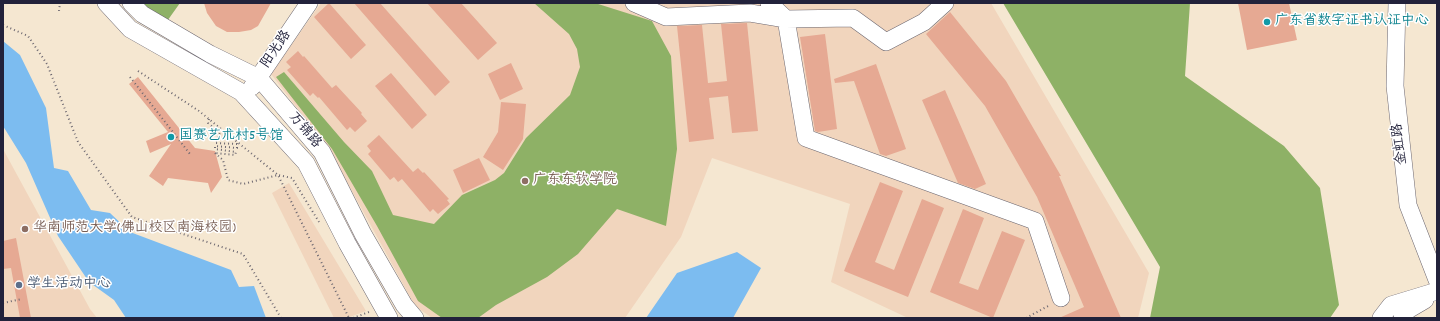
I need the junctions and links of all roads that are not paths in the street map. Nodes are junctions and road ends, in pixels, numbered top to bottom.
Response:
1 (106, 3) edge
2 (131, 3) edge
3 (309, 3) edge
4 (769, 3) edge
5 (945, 3) edge
6 (1397, 3) edge
7 (641, 5) edge
8 (786, 19) junction
9 (259, 78) junction
10 (244, 96) junction
11 (1437, 280) edge
12 (1437, 292) edge
13 (1061, 298) road end
14 (389, 318) edge
15 (415, 318) edge
16 (1381, 318) edge
17 (1402, 318) edge

1 - 10 street, 万锦路
2 - 9 street, 万锦路
3 - 9 street, 阳光路
4 - 8 street
5 - 8 street
6 - 11 street, 金虹路
7 - 8 street
8 - 13 street
9 - 10 street, 阳光路
9 - 15 street, 万锦路
10 - 14 street, 万锦路
12 - 16 street
12 - 17 street

